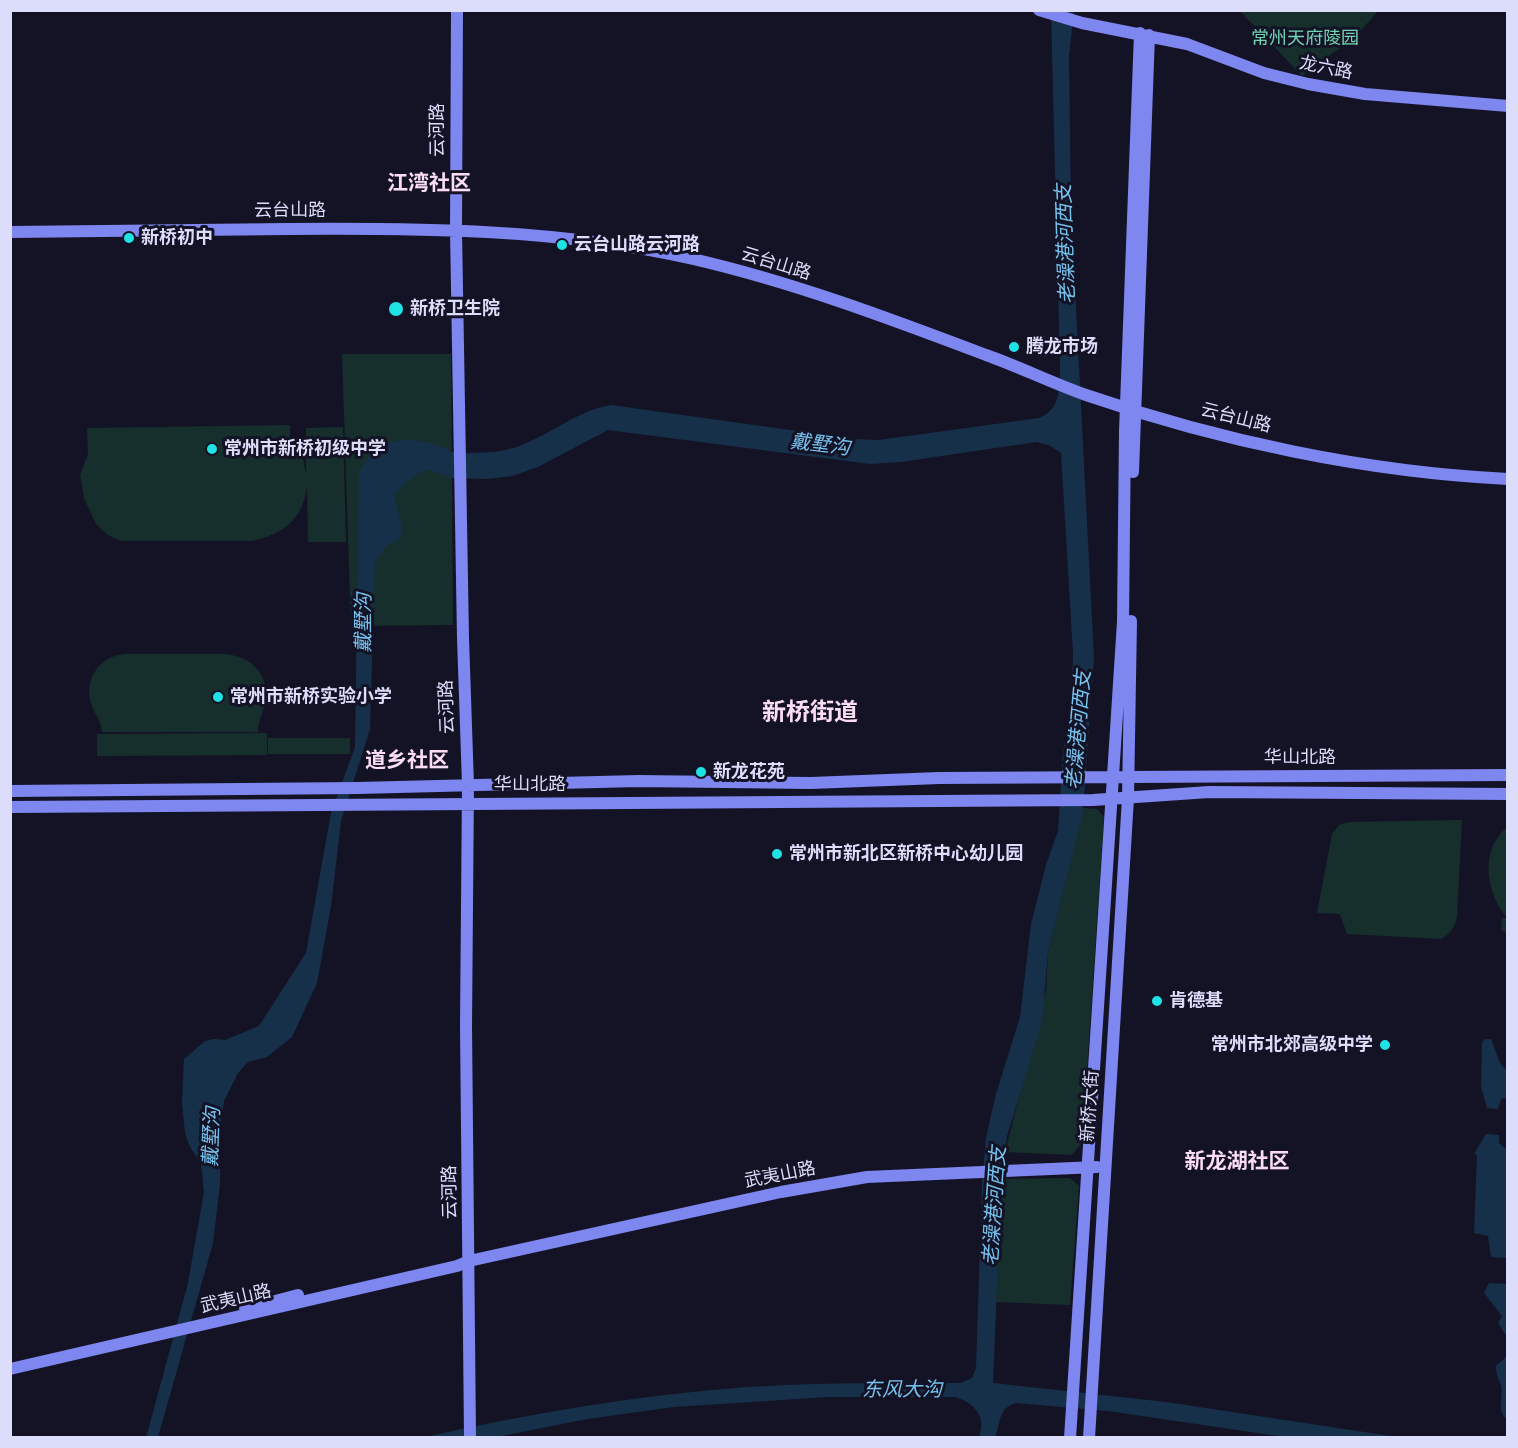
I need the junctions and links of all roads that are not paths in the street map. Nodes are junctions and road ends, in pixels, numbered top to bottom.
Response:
1 (457, 10) edge
2 (1042, 12) edge
3 (1145, 34) junction
4 (1508, 106) edge
5 (456, 230) junction
6 (10, 232) edge
7 (1131, 408) junction
8 (1508, 479) edge
9 (1508, 775) edge
10 (1127, 776) junction
11 (1112, 777) junction
12 (468, 785) junction
13 (10, 791) edge
14 (1508, 794) edge
15 (1128, 798) junction
16 (1112, 799) junction
17 (468, 803) junction
18 (10, 807) edge
19 (1089, 1167) junction
20 (1104, 1167) junction
21 (469, 1261) junction
22 (172, 1329) junction
23 (10, 1362) edge
24 (10, 1369) edge
25 (470, 1437) edge
26 (1070, 1437) edge
27 (1089, 1437) edge

1 - 5 street, 云河路
2 - 3 street, 龙六路
3 - 4 street, 龙六路
3 - 7 street
5 - 6 street, 云台山路
5 - 7 street, 云台山路
5 - 12 street, 云河路
7 - 8 street, 云台山路
7 - 10 street, 新桥大街
7 - 11 street, 新桥大街
9 - 10 street, 华山北路
10 - 11 street, 华山北路
10 - 15 street, 新桥大街
11 - 12 street, 华山北路
11 - 16 street, 新桥大街
12 - 13 street, 华山北路
12 - 17 street, 云河路
14 - 15 street, 华山北路
15 - 16 street, 华山北路
15 - 20 street, 新桥大街
16 - 17 street, 华山北路
16 - 19 street, 新桥大街
17 - 18 street, 华山北路
17 - 21 street, 云河路
19 - 20 street, 武夷山路
19 - 21 street, 武夷山路
19 - 26 street, 新桥大街
20 - 27 street, 新桥大街
21 - 22 street, 武夷山路
21 - 25 street, 云河路
22 - 23 street, 武夷山路
22 - 24 street, 武夷山路

